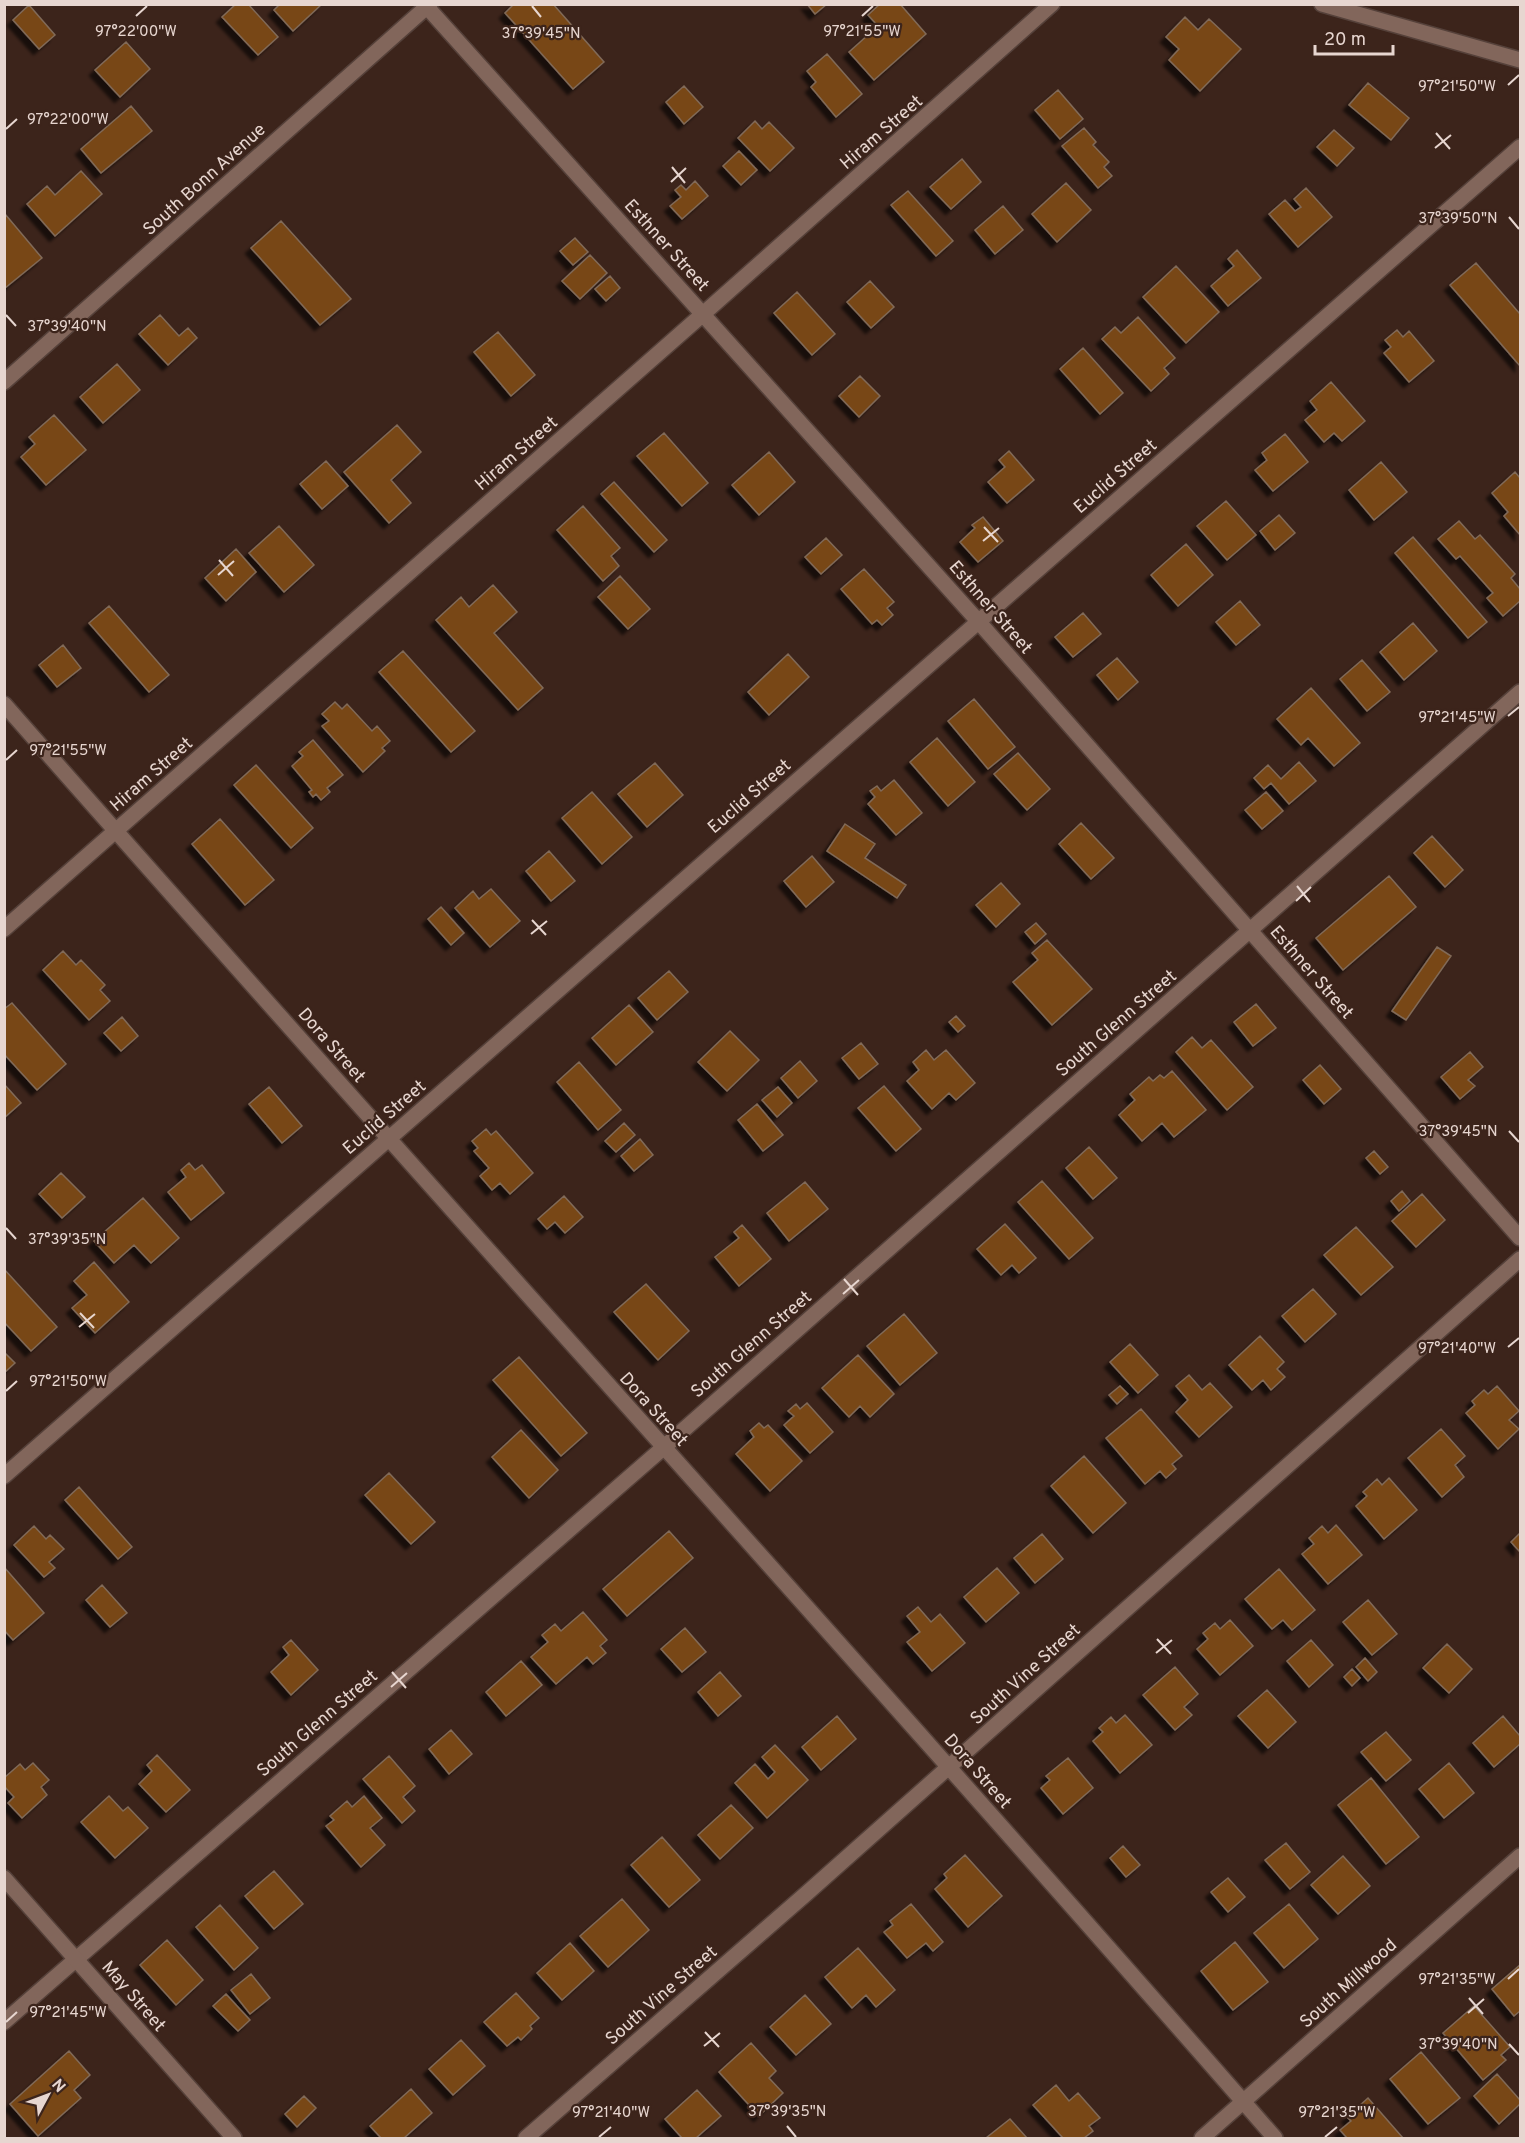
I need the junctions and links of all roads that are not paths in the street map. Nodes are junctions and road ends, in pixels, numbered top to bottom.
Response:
1 (1052, 4) edge
2 (1322, 4) edge
3 (428, 6) edge
4 (1521, 60) edge
5 (1521, 147) edge
6 (703, 314) junction
7 (4, 382) edge
8 (978, 621) junction
9 (1521, 692) edge
10 (4, 705) edge
11 (116, 831) junction
12 (4, 929) edge
13 (1250, 931) junction
14 (388, 1139) junction
15 (1521, 1238) edge
16 (1521, 1259) edge
17 (663, 1448) junction
18 (4, 1476) edge
19 (949, 1767) junction
20 (1521, 1856) edge
21 (4, 1878) edge
22 (76, 1959) junction
23 (4, 2022) edge
24 (1244, 2102) junction
25 (234, 2139) edge
26 (526, 2139) edge
27 (1202, 2139) edge
28 (1275, 2139) edge

1 - 6 street, Hiram Street
2 - 4 street
3 - 6 street, Esthner Street
3 - 7 street, South Bonn Avenue
5 - 8 street, Euclid Street
6 - 8 street, Esthner Street
6 - 11 street, Hiram Street
8 - 13 street, Esthner Street
8 - 14 street, Euclid Street
9 - 13 street, South Glenn Street
10 - 11 street, Dora Street
11 - 12 street, Hiram Street
11 - 14 street, Dora Street
13 - 15 street, Esthner Street
13 - 17 street, South Glenn Street
14 - 17 street, Dora Street
14 - 18 street, Euclid Street
16 - 19 street, South Vine Street
17 - 19 street, Dora Street
17 - 22 street, South Glenn Street
19 - 24 street, Dora Street
19 - 26 street, South Vine Street
20 - 24 street, South Millwood
21 - 22 street, May Street
22 - 23 street, South Glenn Street
22 - 25 street, May Street
24 - 27 street, South Millwood
24 - 28 street, Dora Street

